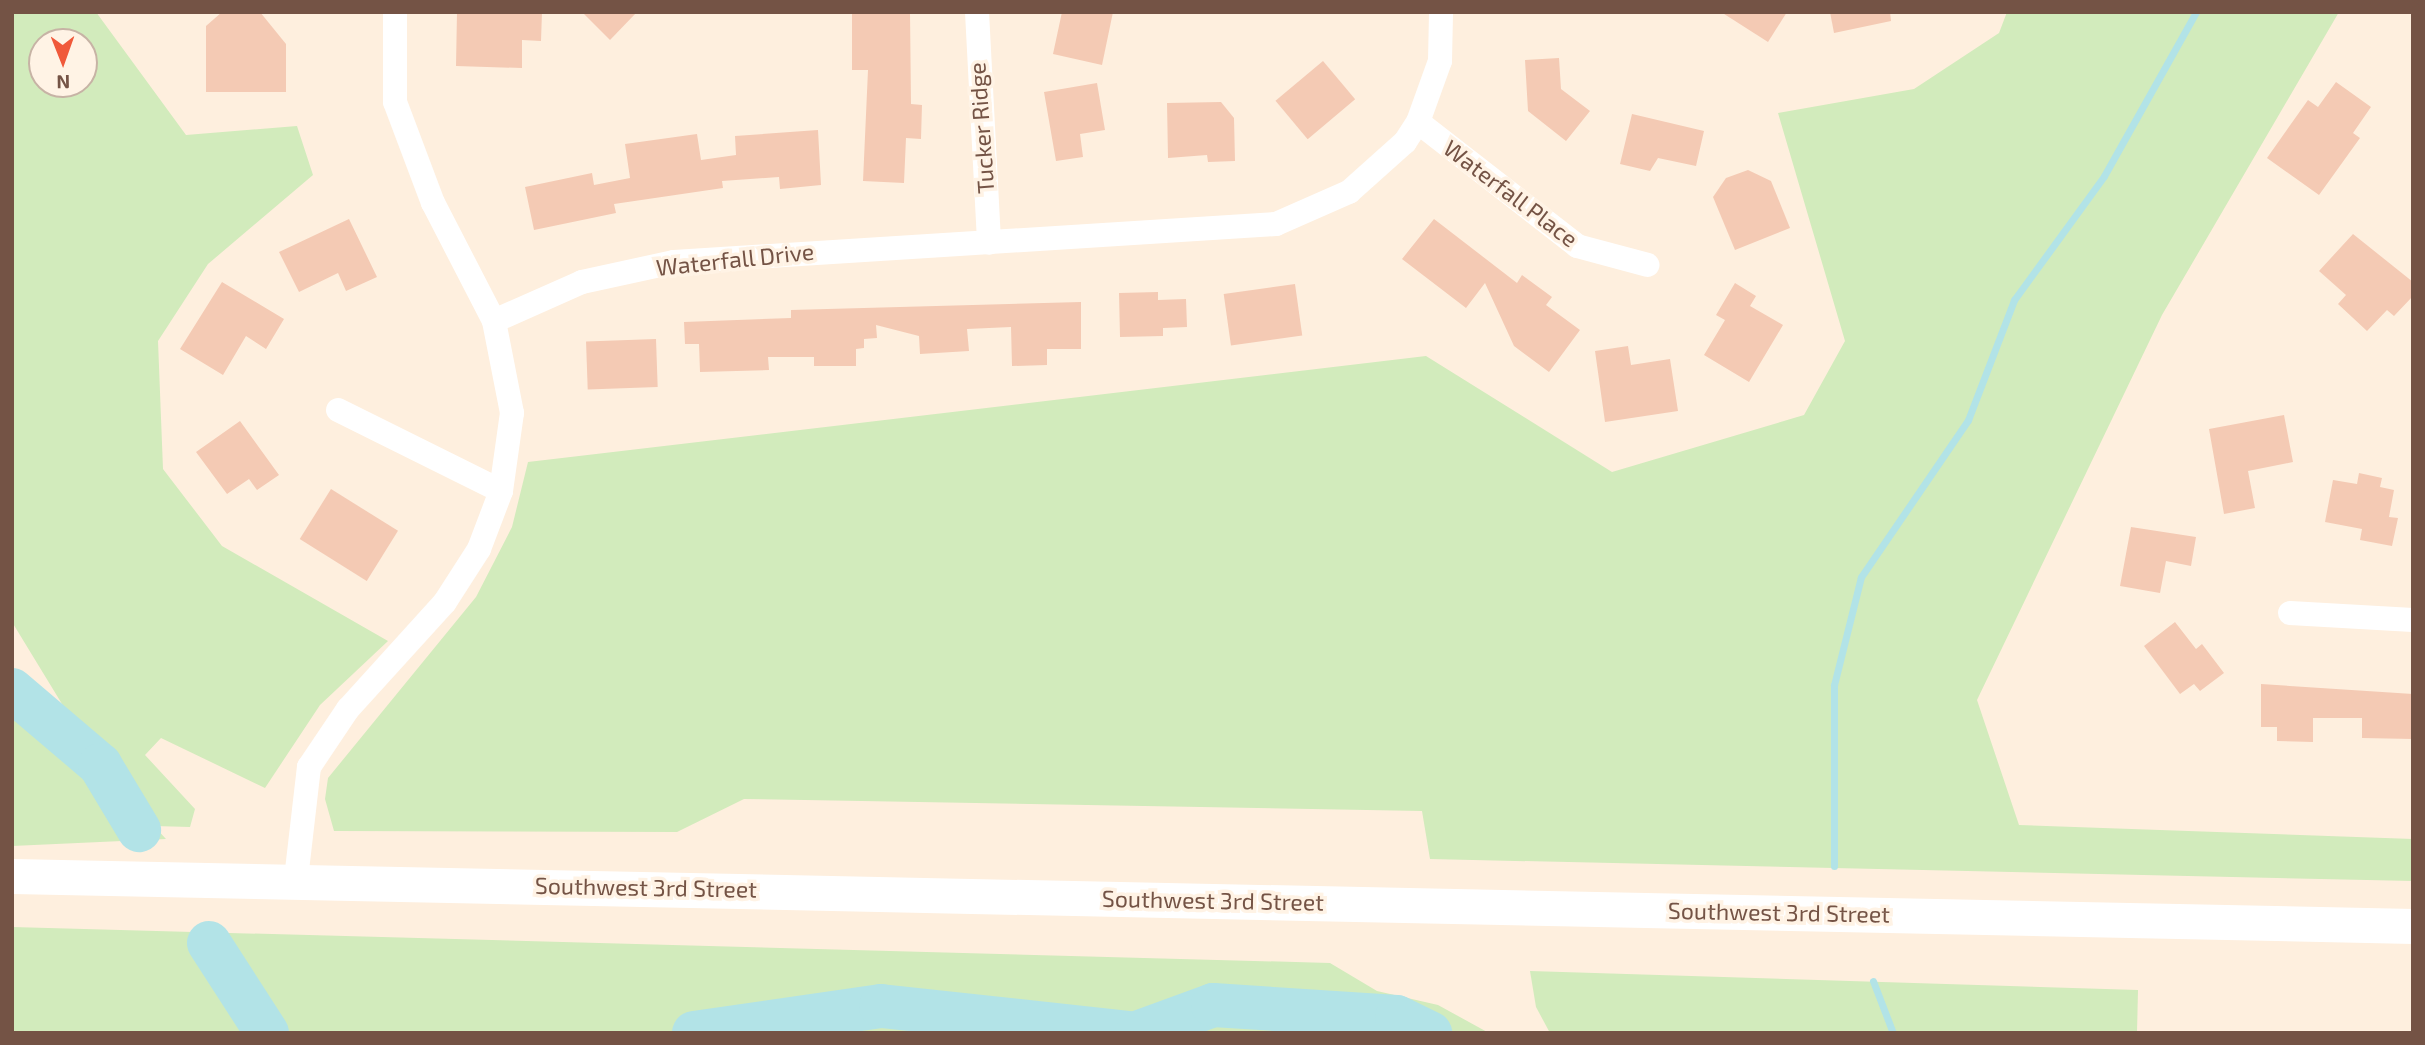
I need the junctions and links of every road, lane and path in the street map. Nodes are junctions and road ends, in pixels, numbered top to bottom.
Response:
1 (394, 12) edge
2 (977, 12) edge
3 (1441, 12) edge
4 (1418, 122) junction
5 (989, 243) junction
6 (1648, 265) dead end
7 (494, 321) junction
8 (338, 410) dead end
9 (500, 491) junction
10 (2290, 614) dead end
11 (2413, 620) edge
12 (12, 876) edge
13 (296, 879) junction
14 (2413, 926) edge

1 - 7 street
2 - 5 street, Tucker Ridge
3 - 4 street, Waterfall Drive
4 - 5 street, Waterfall Drive
4 - 6 street, Waterfall Place
5 - 7 street, Waterfall Drive
7 - 9 street
8 - 9 street
9 - 13 street
10 - 11 street
12 - 13 main road, Southwest 3rd Street
13 - 14 main road, Southwest 3rd Street

